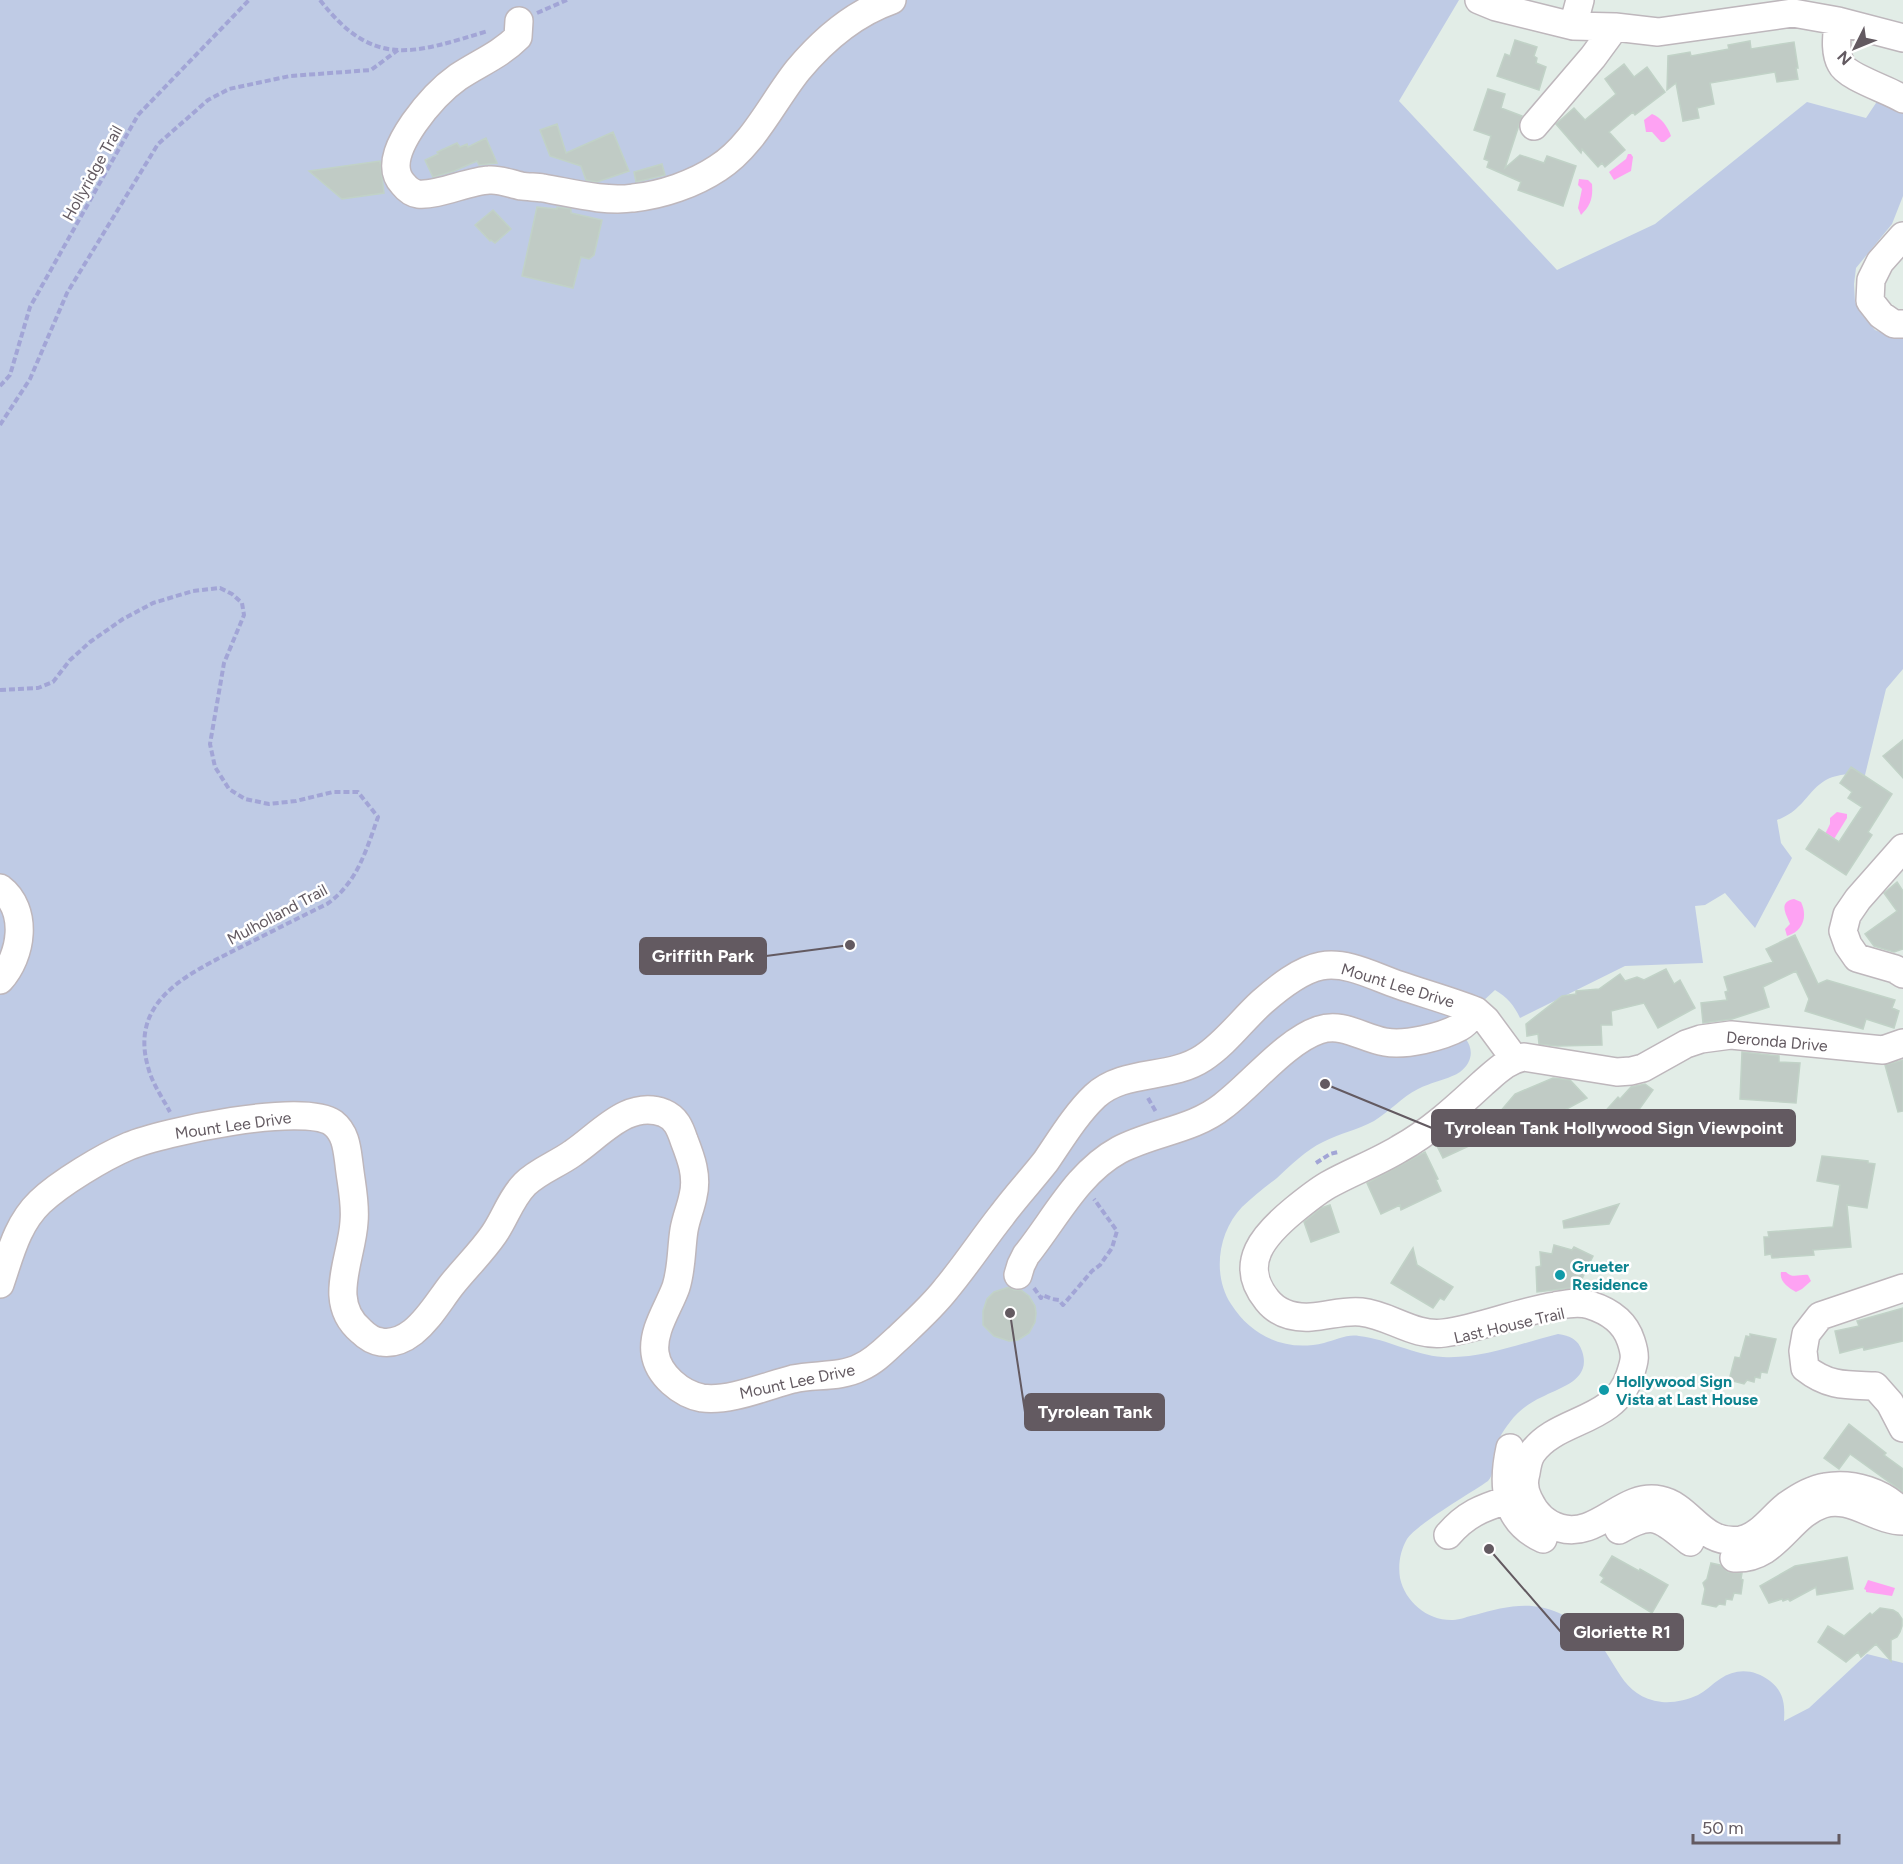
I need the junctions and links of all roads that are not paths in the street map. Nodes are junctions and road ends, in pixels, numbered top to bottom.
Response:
1 (892, 0) edge
2 (1479, 0) edge
3 (1580, 0) edge
4 (519, 21) road end
5 (1838, 21) junction
6 (1573, 26) junction
7 (1615, 27) junction
8 (1903, 38) edge
9 (1903, 99) edge
10 (1534, 126) dead end
11 (1903, 236) edge
12 (1903, 324) edge
13 (1903, 848) edge
14 (0, 888) edge
15 (1900, 969) edge
16 (0, 980) edge
17 (1476, 1011) junction
18 (1903, 1043) edge
19 (1514, 1058) junction
20 (1018, 1275) road end
21 (0, 1284) edge
22 (1903, 1288) edge
23 (1903, 1428) edge
24 (1510, 1448) dead end
25 (1507, 1500) junction
26 (1903, 1513) edge
27 (1903, 1521) edge
28 (1448, 1535) dead end

1 - 4 street
2 - 6 street
3 - 6 street
5 - 7 street
5 - 8 street
5 - 9 street
6 - 7 street
7 - 10 street
11 - 12 street
13 - 15 street
14 - 16 street
17 - 19 street, Mount Lee Drive
17 - 20 street
17 - 21 street, Mount Lee Drive
18 - 19 street, Deronda Drive
19 - 26 street
22 - 23 street
24 - 25 street
25 - 27 street
25 - 28 street

